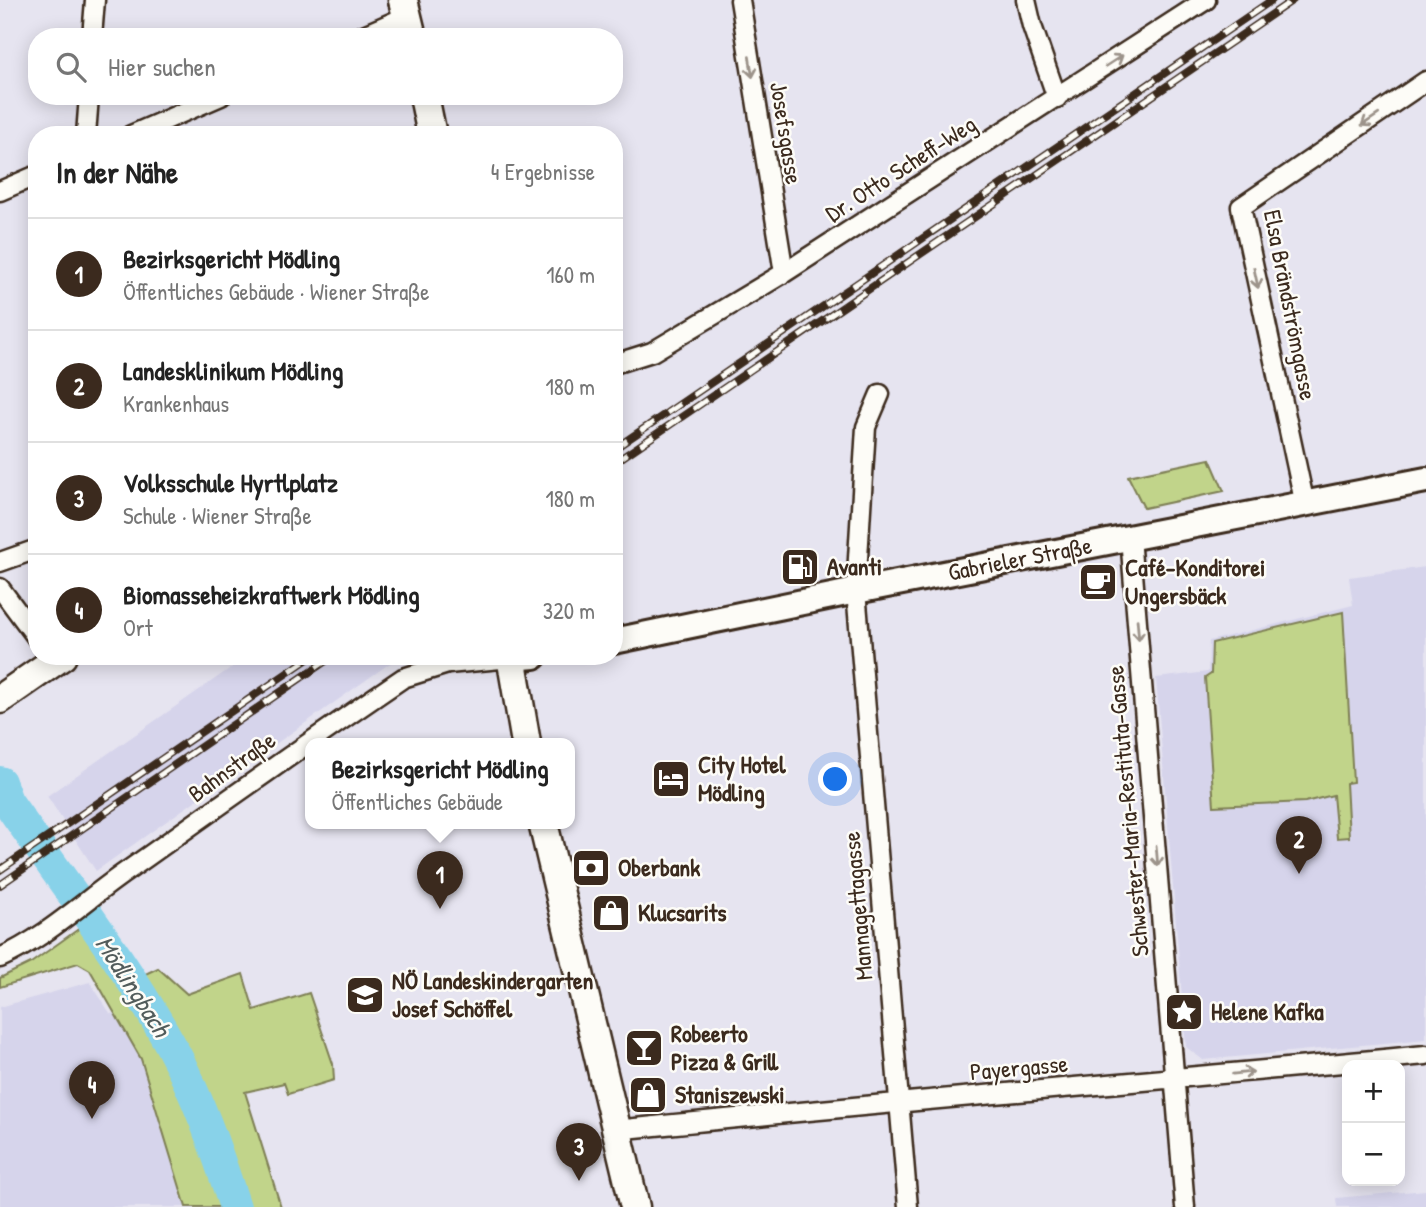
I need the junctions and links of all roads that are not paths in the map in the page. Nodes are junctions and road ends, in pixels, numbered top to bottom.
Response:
1 (95, 0) edge
2 (740, 0) edge
3 (1026, 0) edge
4 (1206, 0) edge
5 (407, 18) edge
6 (93, 28) edge
7 (382, 28) edge
8 (1426, 81) edge
9 (1057, 98) junction
10 (88, 105) edge
11 (199, 105) edge
12 (426, 105) edge
13 (87, 126) edge
14 (152, 126) edge
15 (430, 126) edge
16 (28, 179) edge
17 (0, 191) edge
18 (784, 273) junction
19 (623, 361) edge
20 (880, 394) dead end
21 (1426, 480) edge
22 (1305, 505) junction
23 (1130, 537) junction
24 (28, 552) edge
25 (0, 562) edge
26 (0, 588) edge
27 (856, 591) junction
28 (28, 626) edge
29 (623, 639) edge
30 (46, 665) edge
31 (445, 665) edge
32 (519, 665) edge
33 (3, 697) edge
34 (314, 738) edge
35 (526, 738) edge
36 (305, 744) edge
37 (544, 829) edge
38 (0, 958) edge
39 (1426, 1055) edge
40 (1175, 1080) junction
41 (898, 1102) junction
42 (616, 1130) junction
43 (635, 1207) edge
44 (908, 1207) edge
45 (1185, 1207) edge

1 - 6 street
2 -> 18 street, Josefsgasse
3 - 9 street
9 -> 4 street, Dr. Otto Scheff-Weg
5 - 7 street
8 -> 22 street, Elsa Brändströmgasse
9 - 18 street, Dr. Otto Scheff-Weg
10 - 13 street
11 - 14 street
12 - 15 main road
16 - 17 street
18 - 19 street, Dr. Otto Scheff-Weg
20 - 27 street, Mannagettagasse
21 - 22 street, Gabrieler Straße
22 - 23 street, Gabrieler Straße
23 - 27 street, Gabrieler Straße
23 -> 40 street, Schwester-Maria-Restituta-Gasse
24 - 25 street
26 - 28 street
27 - 29 street, Gabrieler Straße
27 - 41 street, Mannagettagasse
30 - 33 main road
31 - 34 street, Bahnstraße
32 - 35 main road
36 - 38 street, Bahnstraße
37 - 42 main road
40 -> 39 street, Payergasse
40 - 41 street, Payergasse
40 - 45 street, Schwester-Maria-Restituta-Gasse
41 - 42 street, Payergasse
41 - 44 street, Mannagettagasse
42 - 43 main road

